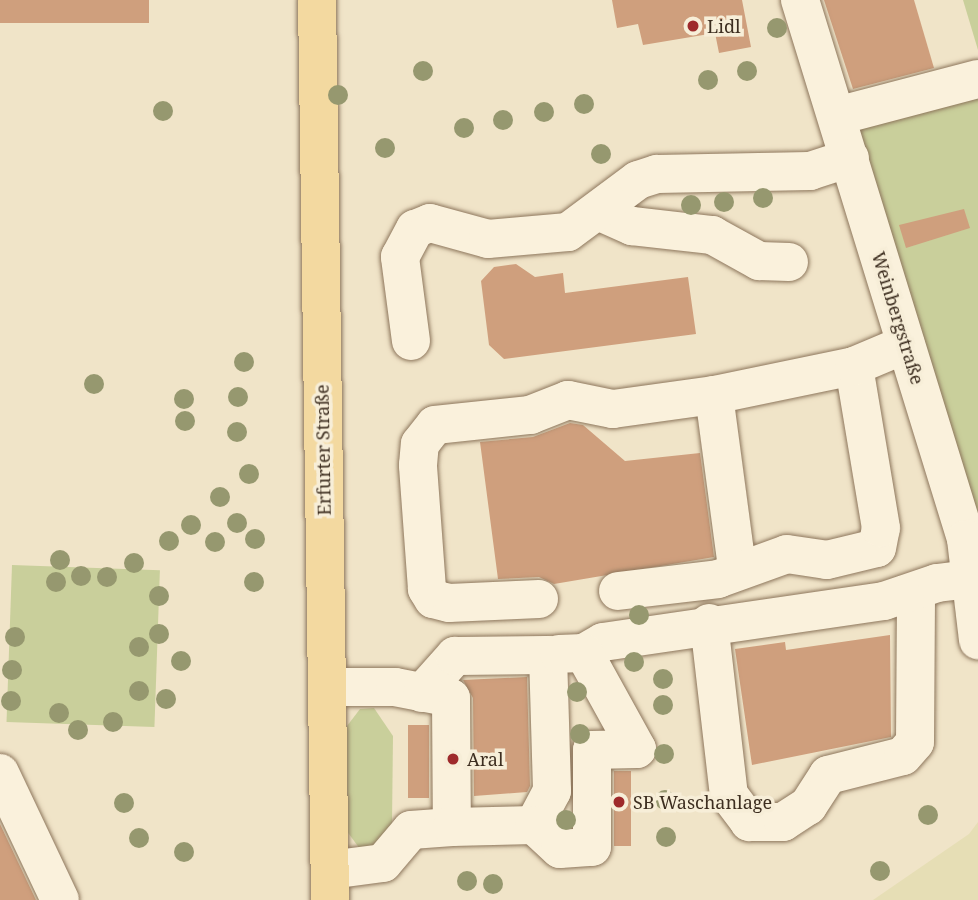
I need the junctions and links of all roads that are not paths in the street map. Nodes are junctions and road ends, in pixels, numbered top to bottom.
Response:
1 (317, 0) edge
2 (800, 0) edge
3 (978, 79) edge
4 (837, 116) junction
5 (850, 158) junction
6 (600, 212) junction
7 (789, 262) dead end
8 (411, 341) dead end
9 (906, 344) junction
10 (853, 366) junction
11 (714, 395) junction
12 (737, 568) junction
13 (971, 579) junction
14 (618, 591) dead end
15 (916, 591) junction
16 (539, 599) dead end
17 (709, 623) junction
18 (978, 640) edge
19 (553, 664) junction
20 (441, 681) junction
21 (327, 687) junction
22 (0, 774) edge
23 (534, 825) junction
24 (452, 827) junction
25 (330, 885) edge
26 (60, 900) edge

1 - 21 main road, Erfurter Straße
2 - 4 street, Weinbergstraße
3 - 4 street
4 - 5 street, Weinbergstraße
5 - 6 street
5 - 9 street, Weinbergstraße
6 - 7 street
6 - 8 street
9 - 10 street
9 - 13 street, Weinbergstraße
10 - 11 street
10 - 12 street
11 - 12 street
11 - 16 street
12 - 14 street
13 - 15 street
13 - 18 street, Weinbergstraße
15 - 17 street
15 - 17 street
17 - 19 street
19 - 20 street
19 - 23 street
19 - 23 street
20 - 21 street
20 - 24 street
21 - 25 main road, Erfurter Straße
22 - 26 street
23 - 24 street
24 - 25 street

